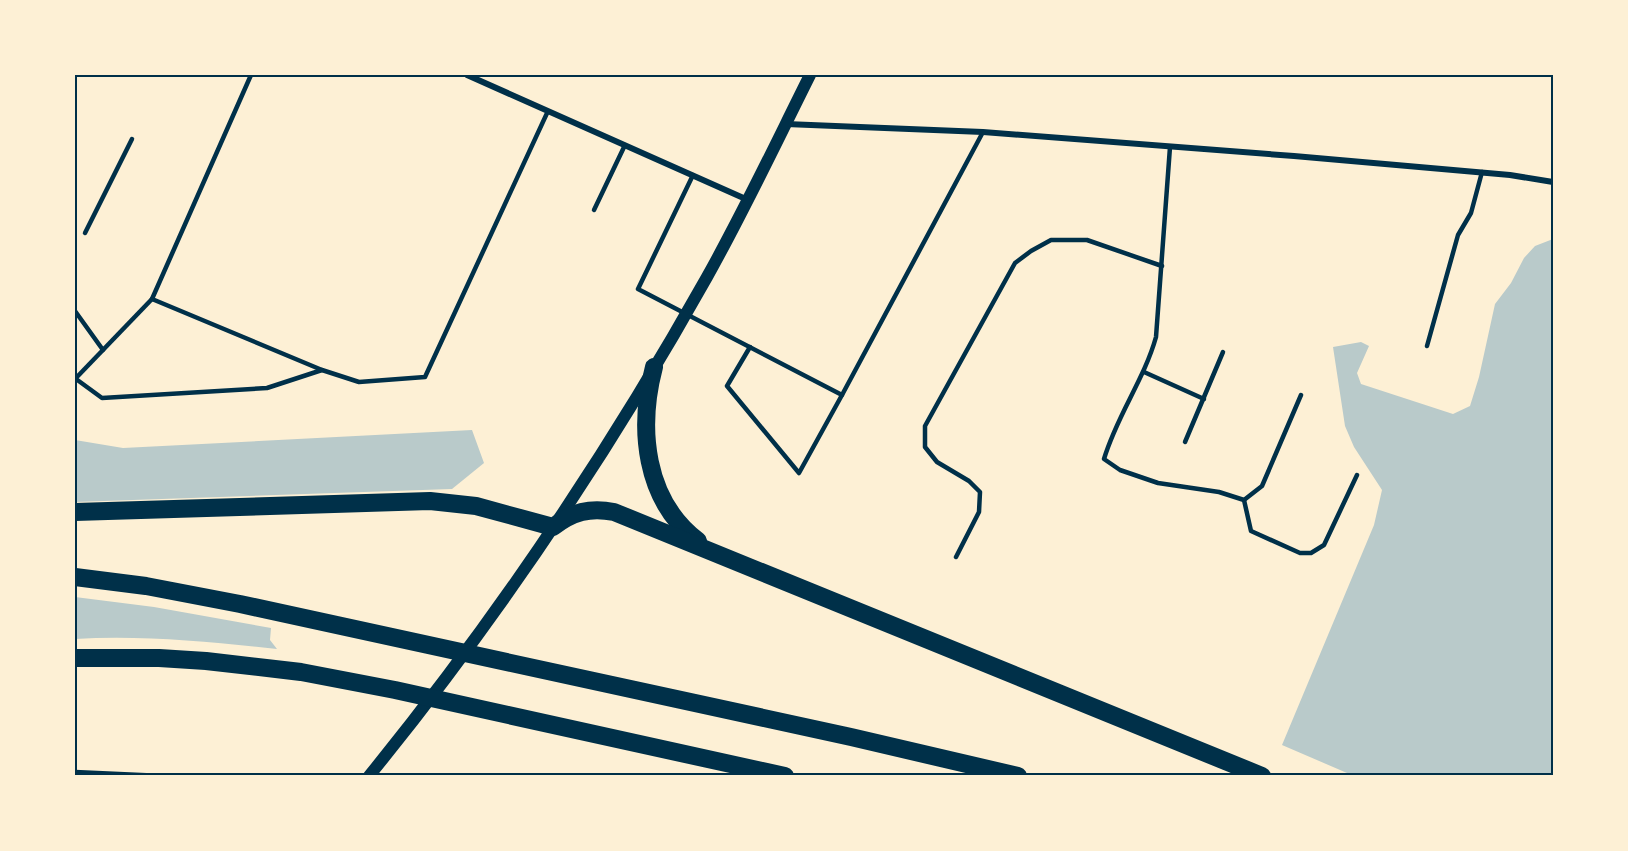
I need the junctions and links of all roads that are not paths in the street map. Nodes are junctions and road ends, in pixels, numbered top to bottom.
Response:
1 (251, 75) edge
2 (467, 75) edge
3 (810, 75) edge
4 (548, 111) junction
5 (786, 124) junction
6 (983, 132) junction
7 (132, 139) dead end
8 (625, 146) junction
9 (1170, 147) junction
10 (1482, 172) junction
11 (693, 176) junction
12 (1553, 182) edge
13 (748, 200) junction
14 (594, 210) dead end
15 (85, 233) dead end
16 (1162, 266) junction
17 (152, 299) junction
18 (75, 311) edge
19 (686, 314) junction
20 (1427, 346) dead end
21 (750, 347) junction
22 (103, 350) junction
23 (1223, 352) dead end
24 (654, 367) junction
25 (321, 370) junction
26 (1144, 372) junction
27 (75, 379) edge
28 (842, 395) junction
29 (1301, 395) dead end
30 (1204, 399) junction
31 (1185, 442) dead end
32 (1357, 475) dead end
33 (1244, 500) junction
34 (75, 512) edge
35 (553, 527) junction
36 (722, 556) junction
37 (956, 557) dead end
38 (75, 577) edge
39 (75, 658) edge
40 (75, 772) edge
41 (163, 776) edge
42 (369, 776) edge
43 (785, 776) edge
44 (1018, 776) edge
45 (1262, 776) edge

1 - 17 lane
2 - 4 street
3 - 5 main road
4 - 8 street
4 - 25 lane
5 - 6 street
5 - 13 main road
6 - 9 street
6 - 28 lane
7 - 15 lane
8 - 11 street
8 - 14 lane
9 - 10 street
9 - 16 lane
10 - 12 street
10 - 20 lane
11 - 13 street
11 - 19 lane
13 - 19 main road
16 - 26 lane
16 - 37 lane
17 - 22 lane
17 - 25 lane
18 - 22 lane
19 - 21 lane
19 - 24 main road
21 - 28 lane
21 - 28 lane
22 - 27 lane
23 - 30 lane
24 - 35 main road
24 - 36 highway
25 - 27 lane
26 - 30 lane
26 - 33 lane
29 - 33 lane
30 - 31 lane
32 - 33 lane
34 - 35 highway
35 - 36 highway
35 - 42 main road
36 - 45 highway
38 - 44 highway
39 - 43 highway
40 - 41 lane

